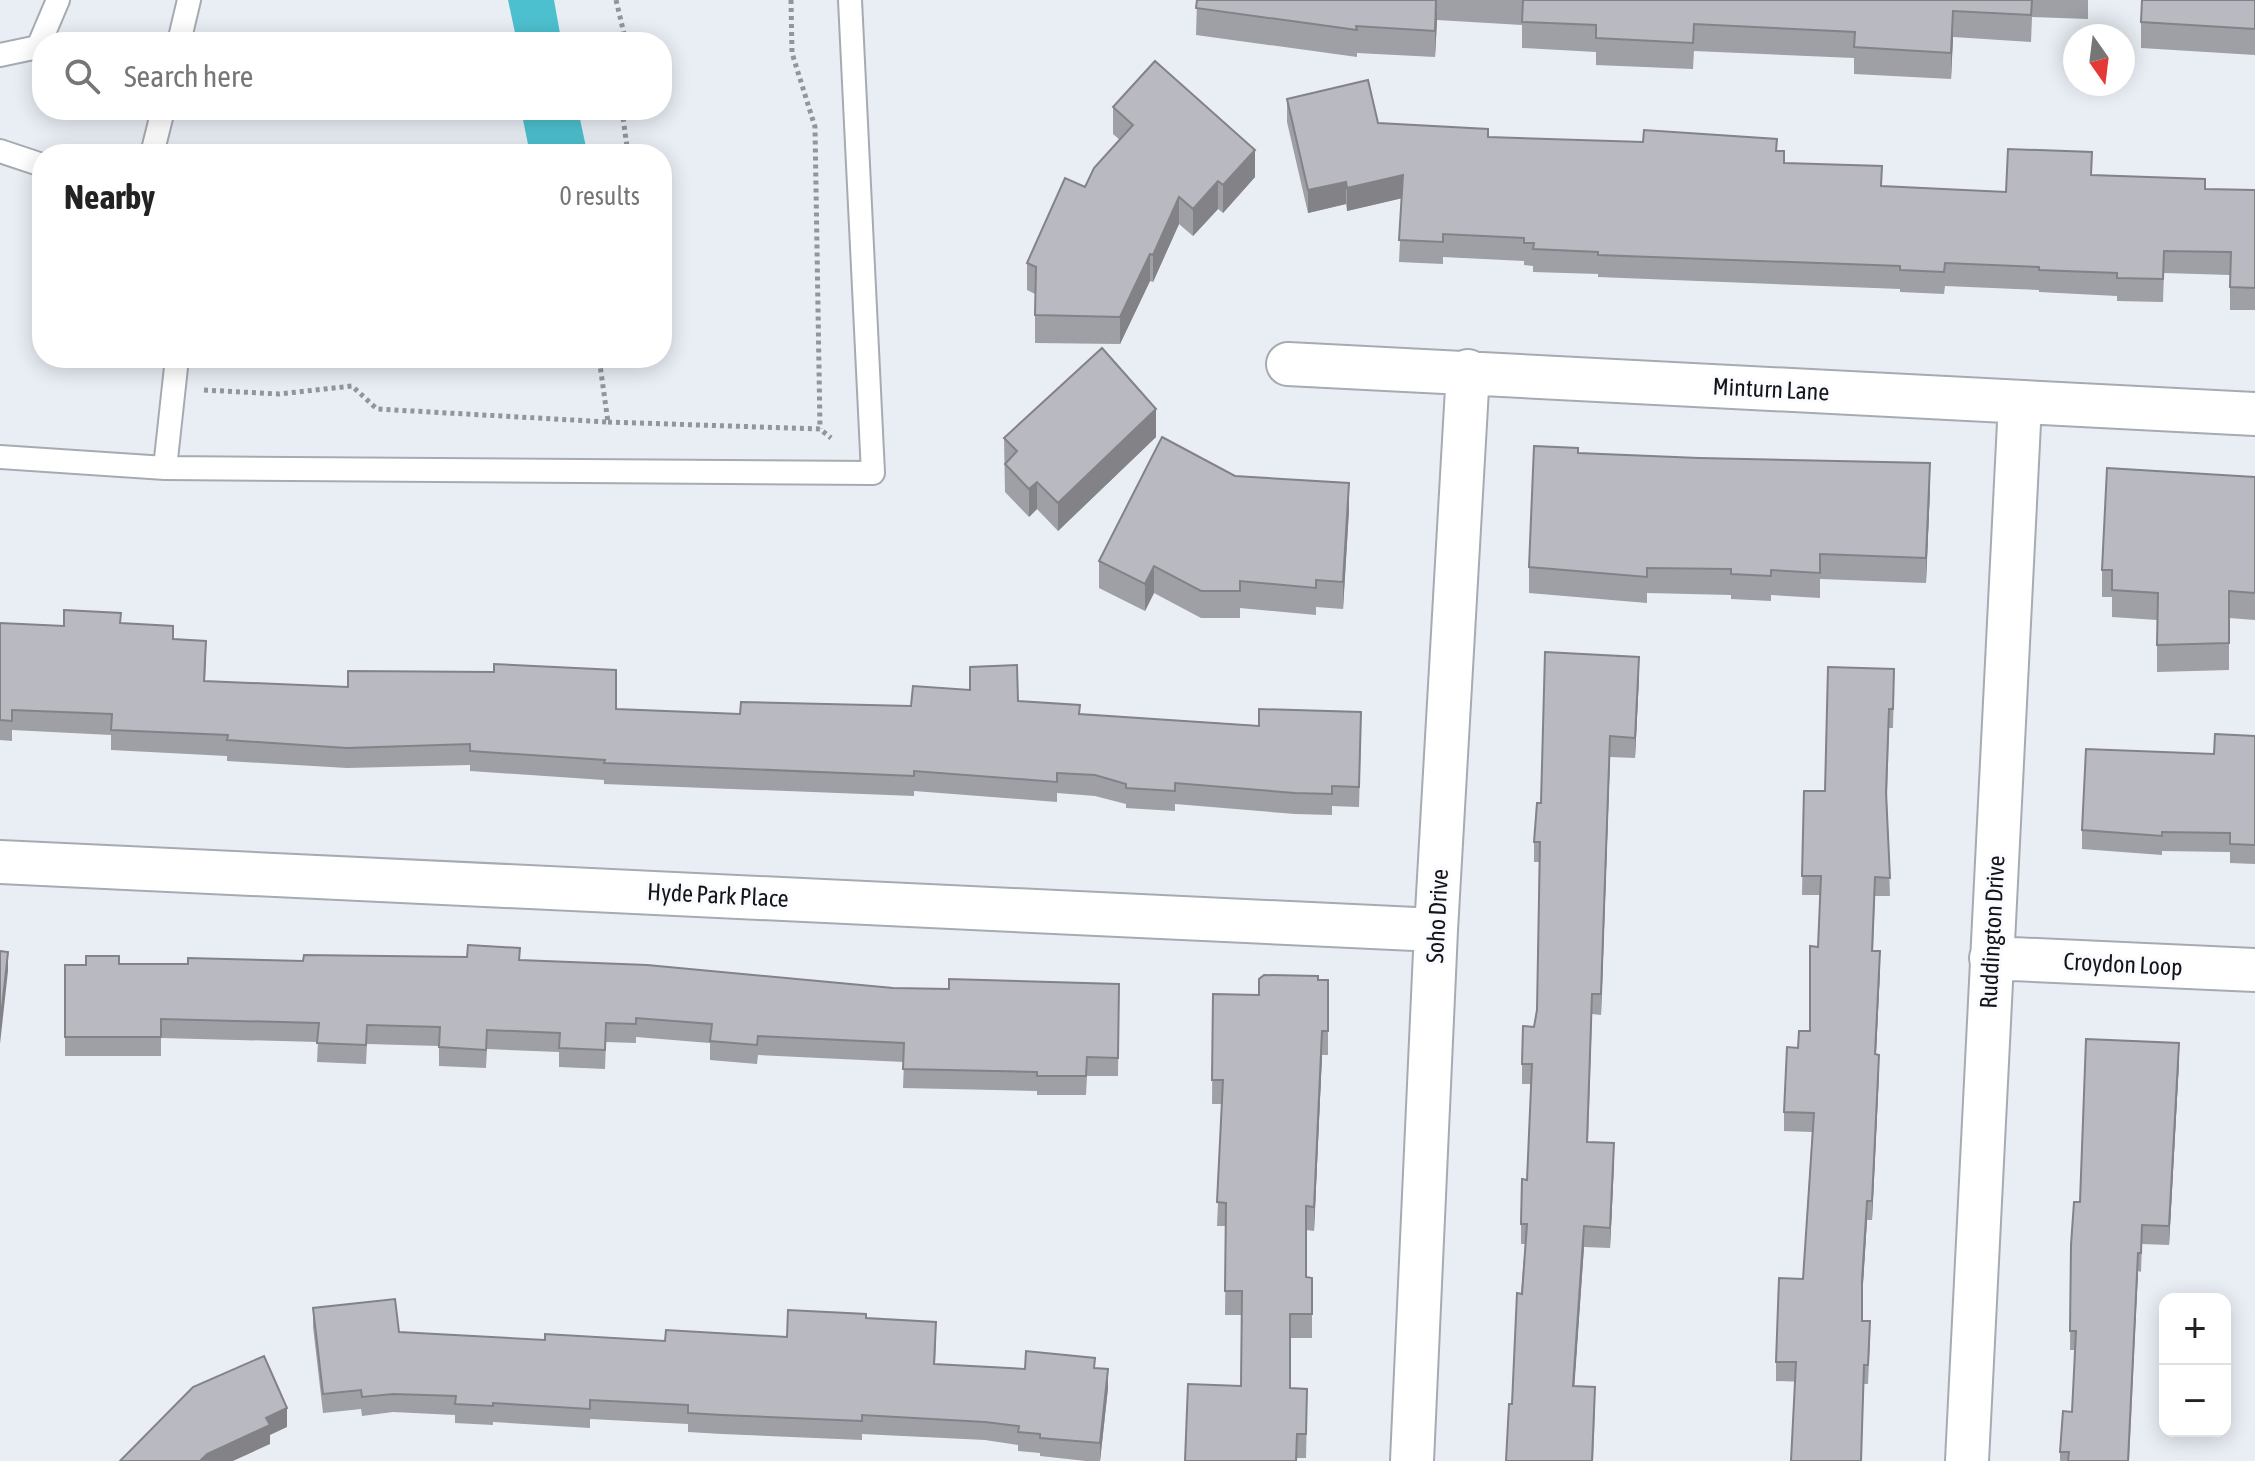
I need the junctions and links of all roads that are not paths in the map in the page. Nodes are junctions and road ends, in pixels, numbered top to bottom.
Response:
1 (58, 0) edge
2 (189, 0) edge
3 (850, 0) edge
4 (44, 32) edge
5 (181, 32) edge
6 (32, 48) edge
7 (0, 55) edge
8 (160, 120) edge
9 (154, 144) edge
10 (0, 151) edge
11 (32, 162) edge
12 (1288, 364) dead end
13 (176, 368) edge
14 (1468, 371) junction
15 (2020, 403) junction
16 (2255, 414) edge
17 (0, 457) edge
18 (165, 468) junction
19 (0, 862) edge
20 (1436, 930) junction
21 (1991, 958) junction
22 (2255, 970) edge
23 (1412, 1461) edge
24 (1967, 1461) edge

1 - 4 lane
2 - 5 lane
3 - 18 lane
6 - 7 lane
8 - 9 lane
10 - 11 lane
12 - 14 street, Minturn Lane
13 - 18 lane
14 - 15 street, Minturn Lane
14 - 20 street, Soho Drive
15 - 16 street, Minturn Lane
15 - 21 street, Ruddington Drive
17 - 18 lane
19 - 20 street, Hyde Park Place
20 - 23 street, Soho Drive
21 - 22 street, Croydon Loop
21 - 24 street, Ruddington Drive

